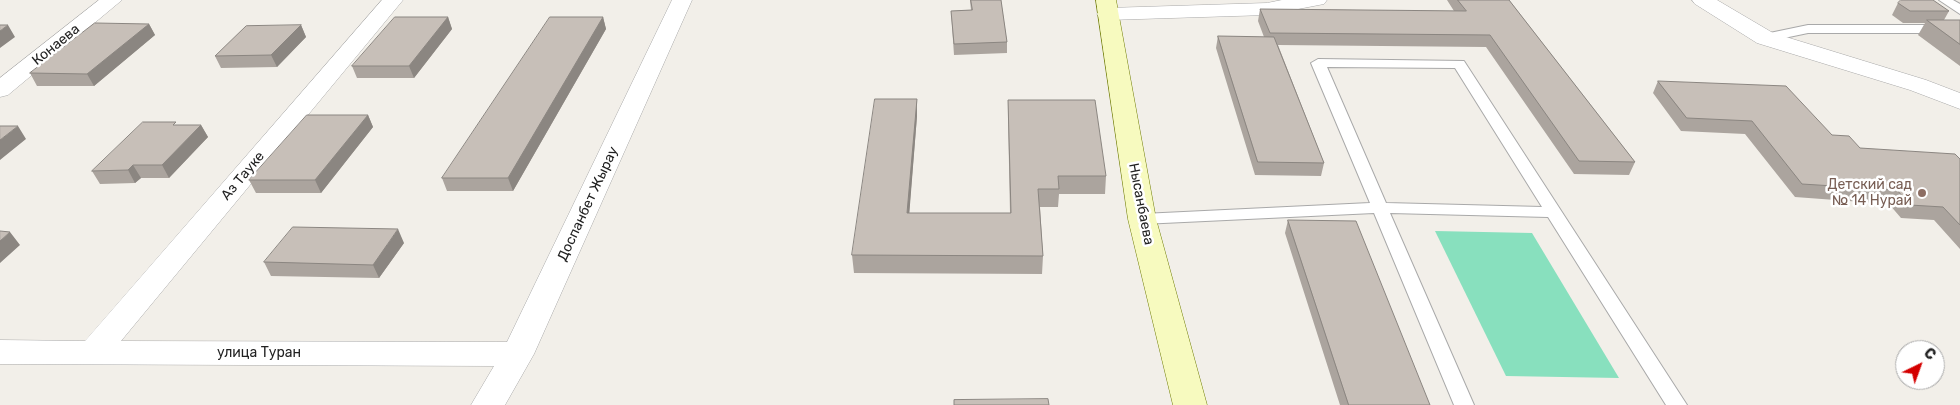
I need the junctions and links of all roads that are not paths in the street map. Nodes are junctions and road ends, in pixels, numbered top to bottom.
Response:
1 (112, 0) edge
2 (393, 0) edge
3 (682, 0) edge
4 (1317, 0) edge
5 (1702, 0) edge
6 (1945, 0) edge
7 (1268, 4) edge
8 (1107, 7) edge
9 (1960, 10) edge
10 (1960, 29) edge
11 (1765, 38) junction
12 (0, 90) edge
13 (1960, 102) edge
14 (1379, 208) junction
15 (1552, 212) junction
16 (1142, 219) junction
17 (0, 352) edge
18 (93, 353) junction
19 (518, 354) junction
20 (488, 405) edge
21 (1190, 405) edge
22 (1464, 405) edge
23 (1677, 405) edge

1 - 12 street, Конаева
2 - 18 street, Аз Тауке
3 - 19 street, Доспанбет Жырау
4 - 7 street
5 - 11 street
6 - 9 lane
7 - 8 street
8 - 16 street, Нысанбаева
10 - 11 lane
11 - 13 street
14 - 15 lane
14 - 15 lane
14 - 16 lane
14 - 22 lane
15 - 23 lane
16 - 21 street, Нысанбаева
17 - 18 street, улица Туран
18 - 19 street, улица Туран
19 - 20 street, Доспанбет Жырау

